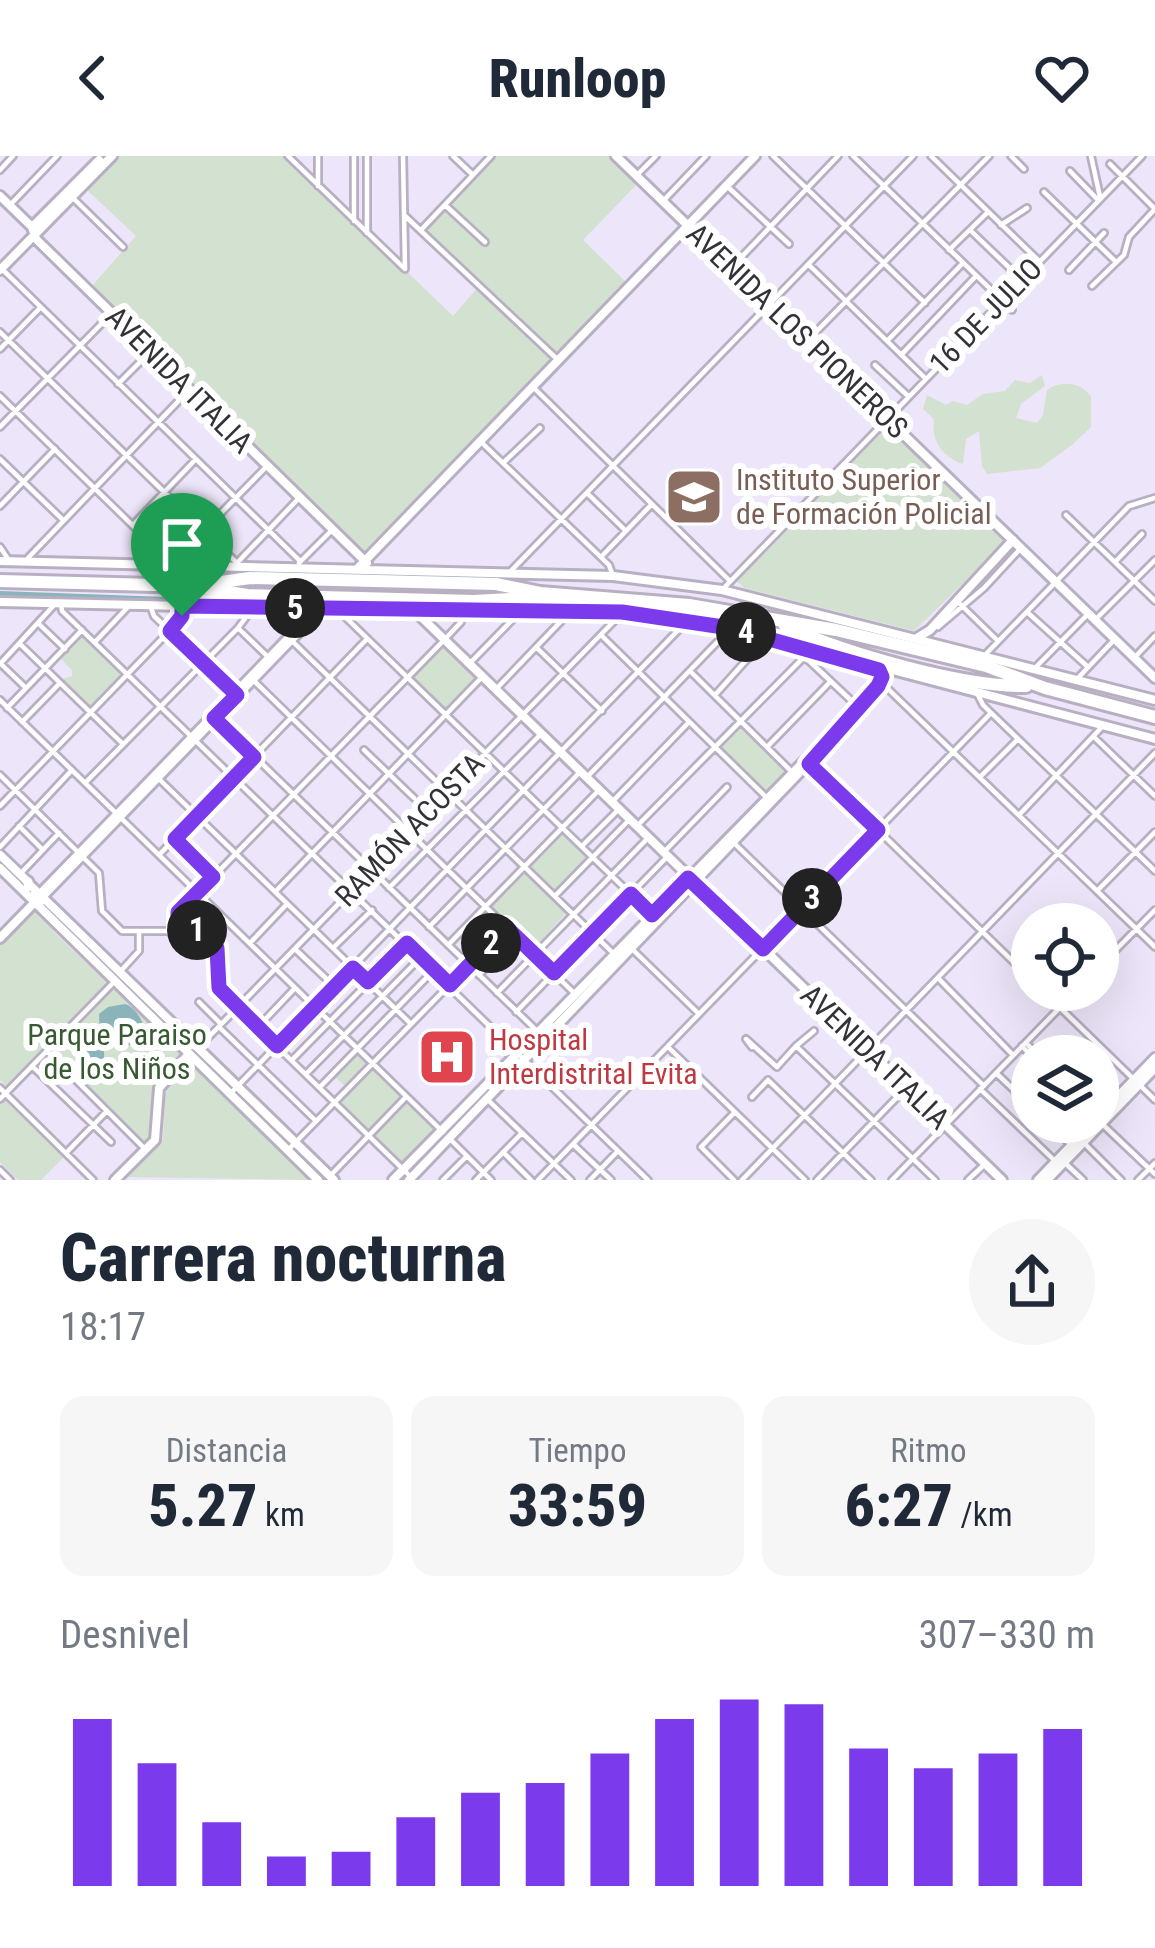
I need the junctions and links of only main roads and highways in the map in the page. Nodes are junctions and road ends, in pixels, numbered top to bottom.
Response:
1 (112, 156) edge
2 (616, 156) edge
3 (758, 156) edge
4 (97, 158) edge
5 (70, 194) junction
6 (0, 196) edge
7 (689, 227) junction
8 (33, 231) junction
9 (0, 269) edge
10 (533, 387) junction
11 (1013, 540) junction
12 (5, 561) edge
13 (303, 566) junction
14 (370, 566) junction
15 (429, 573) junction
16 (262, 579) junction
17 (281, 579) junction
18 (0, 581) edge
19 (446, 583) junction
20 (478, 584) junction
21 (192, 586) junction
22 (540, 593) junction
23 (268, 596) junction
24 (474, 601) junction
25 (0, 602) edge
26 (302, 608) junction
27 (322, 609) junction
28 (415, 611) junction
29 (440, 612) junction
30 (940, 622) junction
31 (776, 623) junction
32 (893, 633) junction
33 (854, 634) junction
34 (446, 638) junction
35 (916, 638) junction
36 (289, 639) junction
37 (944, 644) junction
38 (848, 650) junction
39 (975, 660) junction
40 (872, 668) junction
41 (899, 674) junction
42 (484, 675) junction
43 (963, 679) junction
44 (1155, 680) edge
45 (933, 682) junction
46 (1045, 688) junction
47 (1155, 700) edge
48 (858, 708) junction
49 (524, 714) junction
50 (1155, 717) edge
51 (1155, 739) edge
52 (562, 752) junction
53 (807, 761) junction
54 (585, 775) junction
55 (769, 800) junction
56 (618, 805) junction
57 (634, 822) junction
58 (0, 851) edge
59 (666, 854) junction
60 (0, 868) edge
61 (692, 879) junction
62 (24, 882) junction
63 (39, 898) junction
64 (59, 913) junction
65 (50, 921) junction
66 (2, 933) edge
67 (629, 946) junction
68 (579, 997) junction
69 (198, 1048) junction
70 (190, 1056) junction
71 (522, 1056) junction
72 (1155, 1058) edge
73 (1155, 1068) edge
74 (1137, 1082) junction
75 (234, 1090) junction
76 (1119, 1100) edge
77 (445, 1135) junction
78 (1073, 1143) edge
79 (1082, 1143) edge
80 (291, 1146) junction
81 (1059, 1160) junction
82 (332, 1178) edge
83 (118, 1179) edge
84 (411, 1179) edge
85 (318, 1180) edge
86 (393, 1180) edge
87 (1002, 1180) edge
88 (1042, 1180) edge

1 - 5 main road
2 - 7 main road, AVENIDA LOS PIONEROS
3 - 7 main road
3 - 7 main road
4 - 5 main road
5 - 8 main road
6 - 8 main road, AVENIDA ITALIA
7 - 10 main road
7 - 10 main road
7 - 11 main road, AVENIDA LOS PIONEROS
8 - 9 main road
8 - 14 main road, AVENIDA ITALIA
10 - 14 main road
11 - 30 main road
11 - 44 main road, AVENIDA LOS PIONEROS
12 - 13 main road
13 - 14 main road
13 - 17 highway
14 - 15 main road
15 - 19 highway
15 - 32 main road
16 - 17 highway
16 - 21 highway
16 - 23 highway
17 - 19 highway
18 - 21 highway
19 - 20 highway
20 - 22 highway
20 - 24 highway
21 - 23 highway
22 - 24 highway
22 - 31 highway
23 - 24 highway
23 - 26 highway
24 - 29 highway
25 - 26 main road
26 - 27 main road
26 - 36 main road
27 - 28 main road
27 - 36 main road
28 - 29 main road
28 - 34 main road, AVENIDA ITALIA
29 - 34 main road, AVENIDA ITALIA
29 - 40 main road
30 - 35 main road
30 - 37 main road
31 - 33 highway
31 - 38 highway
32 - 33 highway
32 - 35 main road
33 - 38 highway
33 - 39 highway
34 - 42 main road, AVENIDA ITALIA
34 - 42 main road, AVENIDA ITALIA
35 - 37 main road
36 - 63 main road
37 - 39 highway
37 - 39 main road
38 - 40 highway
38 - 43 highway
39 - 43 highway
39 - 46 highway
39 - 47 main road
40 - 41 main road
40 - 48 main road
41 - 45 main road
41 - 48 main road
42 - 49 main road, AVENIDA ITALIA
42 - 49 main road, AVENIDA ITALIA
43 - 45 highway
43 - 46 highway
45 - 51 main road
46 - 50 highway
48 - 53 main road
49 - 52 main road, AVENIDA ITALIA
49 - 52 main road, AVENIDA ITALIA
52 - 54 main road, AVENIDA ITALIA
53 - 55 main road
53 - 55 main road
54 - 56 main road, AVENIDA ITALIA
54 - 56 main road, AVENIDA ITALIA
55 - 61 main road
55 - 61 main road
56 - 57 main road, AVENIDA ITALIA
57 - 59 main road, AVENIDA ITALIA
57 - 59 main road, AVENIDA ITALIA
58 - 62 main road
59 - 61 main road, AVENIDA ITALIA
60 - 62 main road
61 - 67 main road
61 - 67 main road
61 - 87 main road, AVENIDA ITALIA
62 - 63 main road
63 - 64 main road
63 - 65 main road
63 - 66 main road
64 - 65 main road
64 - 69 main road
65 - 70 main road
67 - 68 main road
67 - 68 main road
68 - 71 main road
68 - 71 main road
69 - 70 main road
69 - 75 main road
70 - 75 main road
70 - 83 main road
71 - 77 main road
72 - 74 main road
73 - 74 main road
74 - 76 main road
75 - 80 main road
77 - 84 main road
77 - 86 main road
78 - 81 main road
79 - 81 main road
80 - 82 main road
80 - 85 main road
81 - 88 main road

